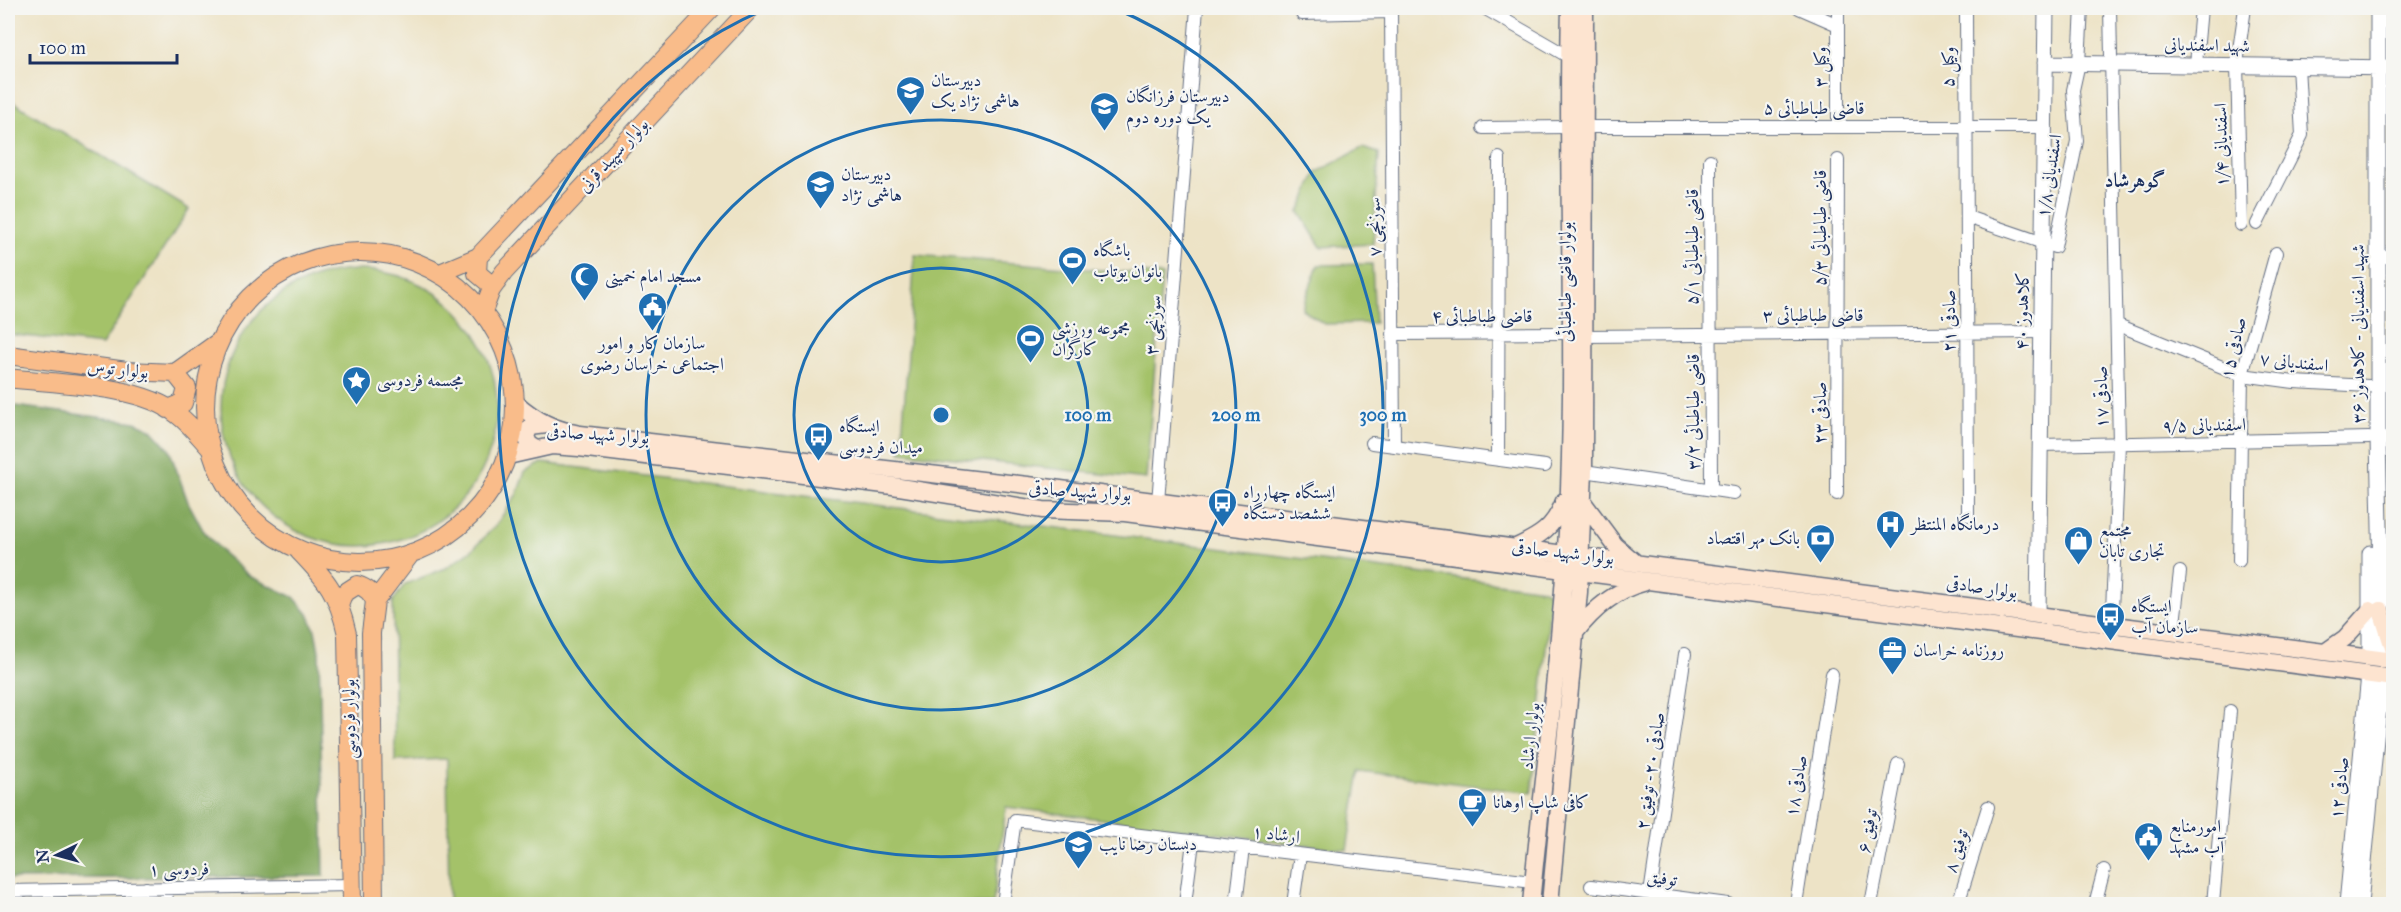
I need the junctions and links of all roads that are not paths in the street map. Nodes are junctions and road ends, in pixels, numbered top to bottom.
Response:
1 (712, 8) edge
2 (751, 8) edge
3 (1197, 8) edge
4 (1484, 8) edge
5 (1570, 8) edge
6 (1585, 8) edge
7 (1799, 8) edge
8 (1838, 8) edge
9 (1966, 8) edge
10 (2046, 8) edge
11 (2082, 8) edge
12 (2110, 8) edge
13 (2201, 8) edge
14 (2245, 8) edge
15 (2368, 8) edge
16 (2378, 8) edge
17 (1391, 10) edge
18 (1302, 11) edge
19 (1838, 25) junction
20 (1569, 57) junction
21 (2045, 63) junction
22 (2079, 63) junction
23 (2110, 63) junction
24 (2196, 64) junction
25 (2237, 64) junction
26 (2298, 66) junction
27 (2380, 68) edge
28 (1575, 127) junction
29 (1838, 127) junction
30 (1966, 127) junction
31 (2044, 127) junction
32 (1483, 128) dead end
33 (1499, 158) dead end
34 (1710, 160) dead end
35 (1838, 160) dead end
36 (1966, 217) junction
37 (2257, 224) dead end
38 (2241, 225) dead end
39 (2043, 243) junction
40 (2276, 254) dead end
41 (2377, 255) junction
42 (478, 257) junction
43 (2394, 260) edge
44 (440, 273) junction
45 (497, 282) junction
46 (484, 309) junction
47 (2118, 325) junction
48 (1967, 332) junction
49 (2042, 332) junction
50 (1711, 333) junction
51 (1838, 333) junction
52 (1393, 334) junction
53 (1498, 334) junction
54 (1578, 335) junction
55 (220, 341) junction
56 (8, 356) edge
57 (175, 373) junction
58 (2242, 375) junction
59 (8, 378) edge
60 (2369, 386) junction
61 (516, 403) junction
62 (168, 409) junction
63 (547, 425) junction
64 (2380, 439) edge
65 (1372, 443) dead end
66 (2241, 443) junction
67 (2119, 444) junction
68 (2040, 445) junction
69 (1394, 446) junction
70 (210, 448) junction
71 (537, 449) junction
72 (508, 456) junction
73 (1498, 460) junction
74 (1545, 466) dead end
75 (1584, 471) junction
76 (1045, 487) junction
77 (1569, 489) junction
78 (1711, 490) junction
79 (1734, 494) dead end
80 (1838, 494) dead end
81 (1158, 502) junction
82 (1583, 502) junction
83 (1043, 510) junction
84 (1968, 515) dead end
85 (1514, 548) junction
86 (297, 550) junction
87 (409, 556) junction
88 (1573, 556) junction
89 (2239, 561) dead end
90 (1637, 563) junction
91 (2180, 572) dead end
92 (1572, 573) junction
93 (1649, 582) junction
94 (375, 601) junction
95 (340, 602) junction
96 (2375, 610) junction
97 (2112, 611) dead end
98 (2038, 614) junction
99 (2173, 632) junction
100 (1574, 634) junction
101 (2325, 652) junction
102 (1685, 654) dead end
103 (2385, 657) edge
104 (1832, 674) dead end
105 (2382, 677) edge
106 (2230, 711) dead end
107 (1898, 764) dead end
108 (1988, 807) dead end
109 (1193, 842) junction
110 (1243, 848) junction
111 (1300, 855) junction
112 (2104, 870) dead end
113 (1533, 882) junction
114 (352, 885) junction
115 (1591, 886) dead end
116 (146, 888) junction
117 (169, 888) junction
118 (8, 891) edge
119 (1644, 897) edge
120 (152, 904) edge
121 (164, 904) edge
122 (352, 904) edge
123 (374, 904) edge
124 (1004, 904) edge
125 (1185, 904) edge
126 (1236, 904) edge
127 (1293, 904) edge
128 (1532, 904) edge
129 (1550, 904) edge
130 (1728, 904) edge
131 (1796, 904) edge
132 (1870, 904) edge
133 (1959, 904) edge
134 (2095, 904) edge
135 (2213, 904) edge
136 (2347, 904) edge
137 (2360, 904) edge

1 - 42 main road, بولوار سپهبد قرنی
2 - 45 main road, بولوار سپهبد قرنی
3 - 81 street, سوزنچی ۳
4 - 20 street
5 - 20 main road, بولوار قاضی طباطبائی
6 - 28 main road, بولوار قاضی طباطبائی
7 - 19 street
8 - 19 street, وکيل ۳
9 - 30 street, وکيل ۵
10 - 21 street, کلاهدوز ۴۰
11 - 22 street
12 - 23 street, صادقی ۱۷
13 - 24 street
14 - 25 street, اسفندیانی ۱/۴
15 - 27 street, شهید اسفندیانی - کلاهدوز ۳۶
16 - 27 street, شهید اسفندیانی - کلاهدوز ۳۶
17 - 18 street
17 - 52 street, سوزنچی ۷
19 - 29 street, وکيل ۳
20 - 28 main road, بولوار قاضی طباطبائی
21 - 22 street, شهید اسفندیانی
21 - 31 street, کلاهدوز ۴۰
22 - 23 street, شهید اسفندیانی
22 - 39 street, اسفندیانی ۱/۸
23 - 24 street, شهید اسفندیانی
23 - 47 street, صادقی ۱۷
24 - 25 street, شهید اسفندیانی
25 - 26 street, شهید اسفندیانی
25 - 38 street, اسفندیانی ۱/۴
26 - 27 street, شهید اسفندیانی
26 - 37 street
27 - 41 street, شهید اسفندیانی - کلاهدوز ۳۶
27 - 60 street, شهید اسفندیانی - کلاهدوز ۳۶
28 - 29 street, قاضی طباطبائی ۵
28 - 32 street, قاضی طباطبائی ۵
28 - 54 main road, بولوار قاضی طباطبائی
29 - 30 street, قاضی طباطبائی ۵
30 - 31 street, قاضی طباطبائی ۵
30 - 36 street, صادقی ۲۱
31 - 39 street, کلاهدوز ۴۰
33 - 53 street
34 - 50 street, قاضی طباطبائی ۵/۱
35 - 51 street, قاضی طباطبائی ۵/۳
36 - 39 street
36 - 48 street, صادقی ۲۱
39 - 49 street, کلاهدوز ۴۰
40 - 58 street, صادقی ۱۵
41 - 43 street
41 - 64 street, شهید اسفندیانی - کلاهدوز ۳۶
42 - 44 main road, بولوار سپهبد قرنی
42 - 45 main road
44 - 46 main road
44 - 55 main road
45 - 46 main road, بولوار سپهبد قرنی
46 - 61 main road
47 - 58 street, اسفندیانی ۷
47 - 67 street, صادقی ۱۷
48 - 49 street, قاضی طباطبائی ۳
48 - 51 street, قاضی طباطبائی ۳
48 - 84 street, صادقی ۲۱
49 - 68 street, کلاهدوز ۴۰
50 - 51 street, قاضی طباطبائی ۳
50 - 54 street, قاضی طباطبائی ۳
50 - 78 street, قاضی طباطبائی ۳/۲
51 - 80 street, صادقی ۲۳
52 - 53 street, قاضی طباطبائی ۴
52 - 69 street, سوزنچی ۷
53 - 54 street, قاضی طباطبائی ۴
53 - 73 street
54 - 75 main road, بولوار قاضی طباطبائی
54 - 77 main road, بولوار قاضی طباطبائی
55 - 57 main road, بولوار توس
55 - 70 main road
56 - 57 main road, بولوار توس
57 - 62 main road
58 - 60 street, اسفندیانی ۷
58 - 66 street, صادقی ۱۵
59 - 62 main road, بولوار توس
60 - 64 street, شهید اسفندیانی - کلاهدوز ۳۶
61 - 63 main road, بولوار شهید صادقی
61 - 72 main road
62 - 70 main road, بولوار توس
63 - 71 main road
63 - 76 main road, بولوار شهید صادقی
64 - 66 street, اسفندیانی ۹/۵
64 - 96 street, شهید اسفندیانی - کلاهدوز ۳۶
65 - 69 street
66 - 67 street, اسفندیانی ۹/۵
66 - 89 street, صادقی ۱۵
67 - 68 street, اسفندیانی ۹/۵
67 - 97 street, صادقی ۱۷
68 - 98 street, کلاهدوز ۴۰
69 - 73 street
70 - 86 main road
71 - 72 main road, بولوار شهید صادقی
71 - 83 main road, بولوار شهید صادقی
72 - 87 main road
73 - 74 street
75 - 78 street
75 - 82 main road, بولوار قاضی طباطبائی
76 - 81 main road, بولوار شهید صادقی
76 - 83 main road
77 - 85 main road
77 - 88 main road, بولوار قاضی طباطبائی
78 - 79 street
81 - 85 main road, بولوار شهید صادقی
82 - 88 main road, بولوار قاضی طباطبائی
82 - 90 main road
83 - 92 main road, بولوار شهید صادقی
85 - 88 main road, بولوار شهید صادقی
86 - 87 main road
86 - 95 main road, بولوار فردوسی
87 - 94 main road, بولوار فردوسی
88 - 90 main road, بولوار صادقی
88 - 92 main road
90 - 98 main road, بولوار صادقی
91 - 99 street
92 - 93 main road, بولوار شهید صادقی
92 - 100 main road, بولوار ارشاد
92 - 113 main road, بولوار ارشاد
93 - 100 main road
93 - 105 main road, بولوار صادقی
94 - 95 main road
94 - 123 main road, بولوار فردوسی
95 - 114 main road, بولوار فردوسی
96 - 101 main road
96 - 103 main road
96 - 103 street, شهید اسفندیانی - کلاهدوز ۳۶
98 - 99 main road, بولوار صادقی
99 - 101 main road, بولوار صادقی
100 - 129 main road, بولوار ارشاد
101 - 103 main road, بولوار صادقی
102 - 119 street, صادقی ۲۰- توفیق ۲
103 - 105 main road
104 - 131 street, صادقی ۱۸
105 - 136 street, صادقی ۱۲
105 - 137 street, صادقی ۱۲
106 - 135 street
107 - 132 street, توفیق ۶
108 - 133 street, توفیق ۸
109 - 110 street, ارشاد ۱
109 - 124 street, ارشاد ۱
109 - 125 street
110 - 111 street, ارشاد ۱
110 - 126 street
111 - 113 street, ارشاد ۱
111 - 127 street
112 - 134 street
113 - 128 main road, بولوار ارشاد
114 - 117 street, فردوسی ۱
114 - 122 main road, بولوار فردوسی
115 - 119 street, توفیق
116 - 117 street, فردوسی ۱
116 - 118 street, فردوسی ۱
116 - 120 street
117 - 121 street
119 - 130 street, توفیق

